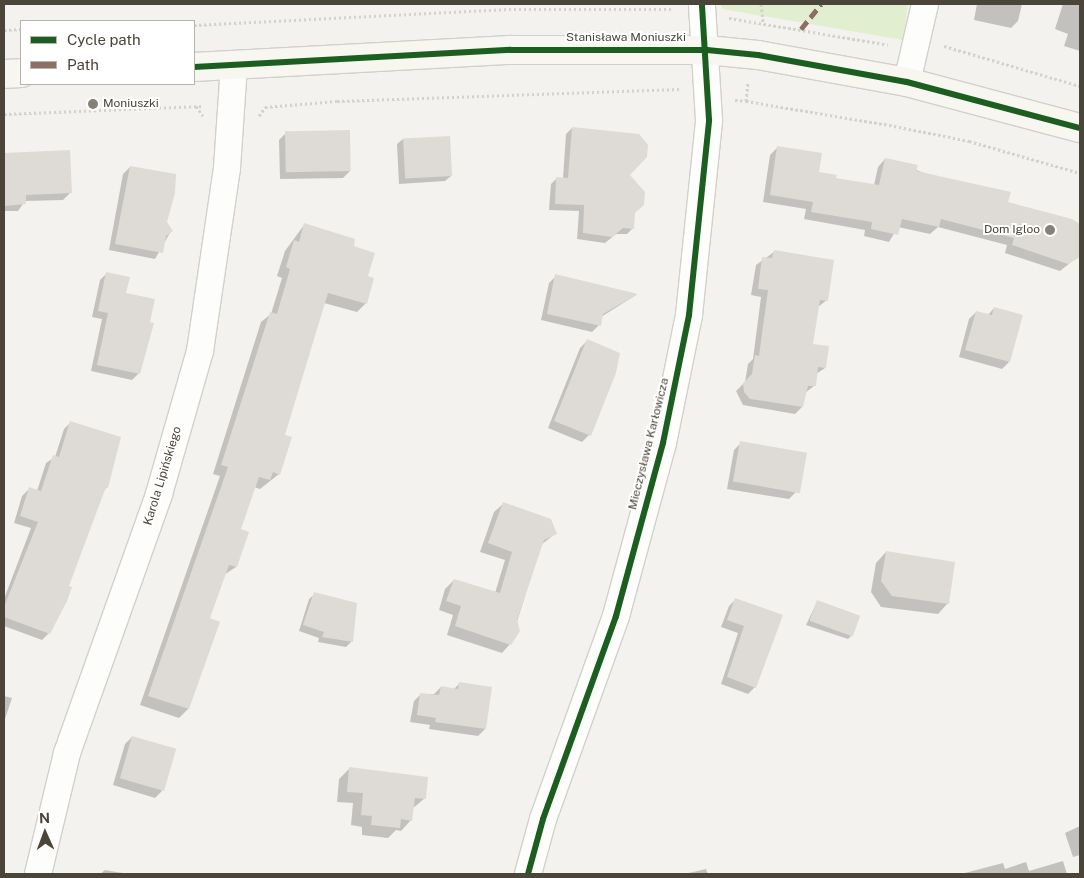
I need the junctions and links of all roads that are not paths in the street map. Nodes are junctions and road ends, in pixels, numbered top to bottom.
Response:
1 (925, 4) edge
2 (692, 6) edge
3 (707, 50) junction
4 (234, 65) junction
5 (195, 67) edge
6 (20, 73) edge
7 (4, 74) edge
8 (907, 82) junction
9 (1080, 128) edge
10 (38, 874) edge
11 (528, 874) edge

1 - 8 street
2 - 3 street, Mieczysława Karłowicza
3 - 4 street, Stanisława Moniuszki
3 - 8 street, Stanisława Moniuszki
3 - 11 street, Mieczysława Karłowicza
4 - 5 street, Stanisława Moniuszki
4 - 10 street, Karola Lipińskiego
6 - 7 street
8 - 9 street, Stanisława Moniuszki

